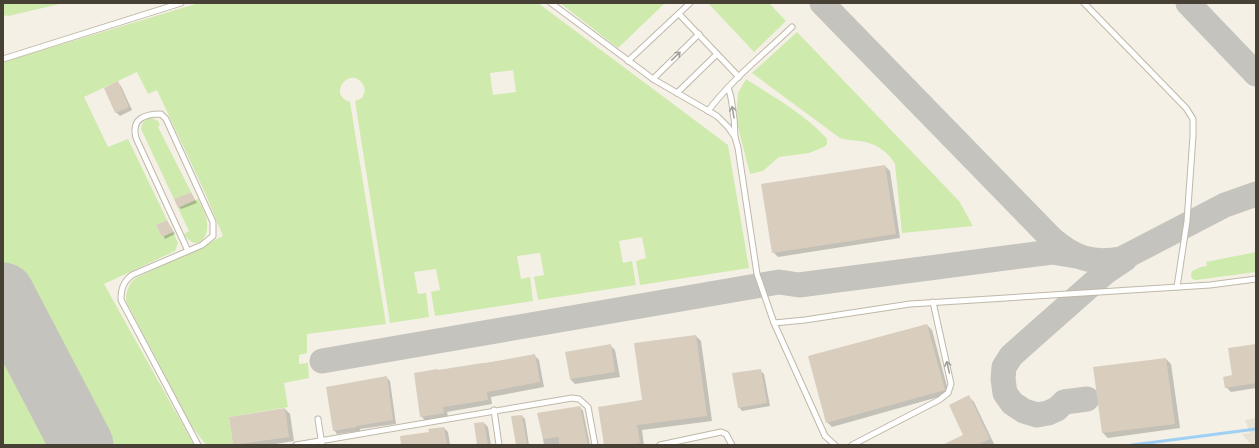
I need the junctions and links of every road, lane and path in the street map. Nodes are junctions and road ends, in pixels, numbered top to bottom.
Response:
1 (181, 3) edge
2 (551, 3) edge
3 (690, 3) edge
4 (1084, 3) edge
5 (679, 14) junction
6 (792, 27) dead end
7 (699, 34) junction
8 (717, 54) junction
9 (3, 59) edge
10 (628, 61) junction
11 (739, 77) junction
12 (652, 79) junction
13 (728, 88) junction
14 (677, 93) junction
15 (708, 111) junction
16 (735, 137) junction
17 (188, 251) junction
18 (1256, 279) edge
19 (1177, 287) junction
20 (933, 302) junction
21 (774, 323) junction
22 (494, 410) junction
23 (318, 419) dead end
24 (322, 443) edge
25 (198, 445) edge
26 (296, 445) edge
27 (499, 445) edge
28 (594, 445) edge
29 (660, 445) edge
30 (732, 445) edge
31 (835, 445) edge
32 (852, 445) edge

1 - 9 lane
2 - 10 lane
3 - 5 lane
4 - 19 lane
5 - 7 lane
5 - 10 lane
6 - 11 lane
7 - 8 lane
12 -> 7 lane
8 - 11 lane
8 - 14 lane
10 - 12 lane
11 - 13 lane
12 - 14 lane
13 - 15 lane
16 -> 13 lane
14 - 15 lane
15 - 16 lane
16 - 21 lane
17 - 17 lane
17 - 25 lane
18 - 19 lane
19 - 20 lane
20 - 21 lane
32 -> 20 lane
21 - 31 lane
22 - 24 lane
22 - 27 lane
22 - 28 lane
23 - 24 lane
24 - 26 lane
29 - 30 lane

